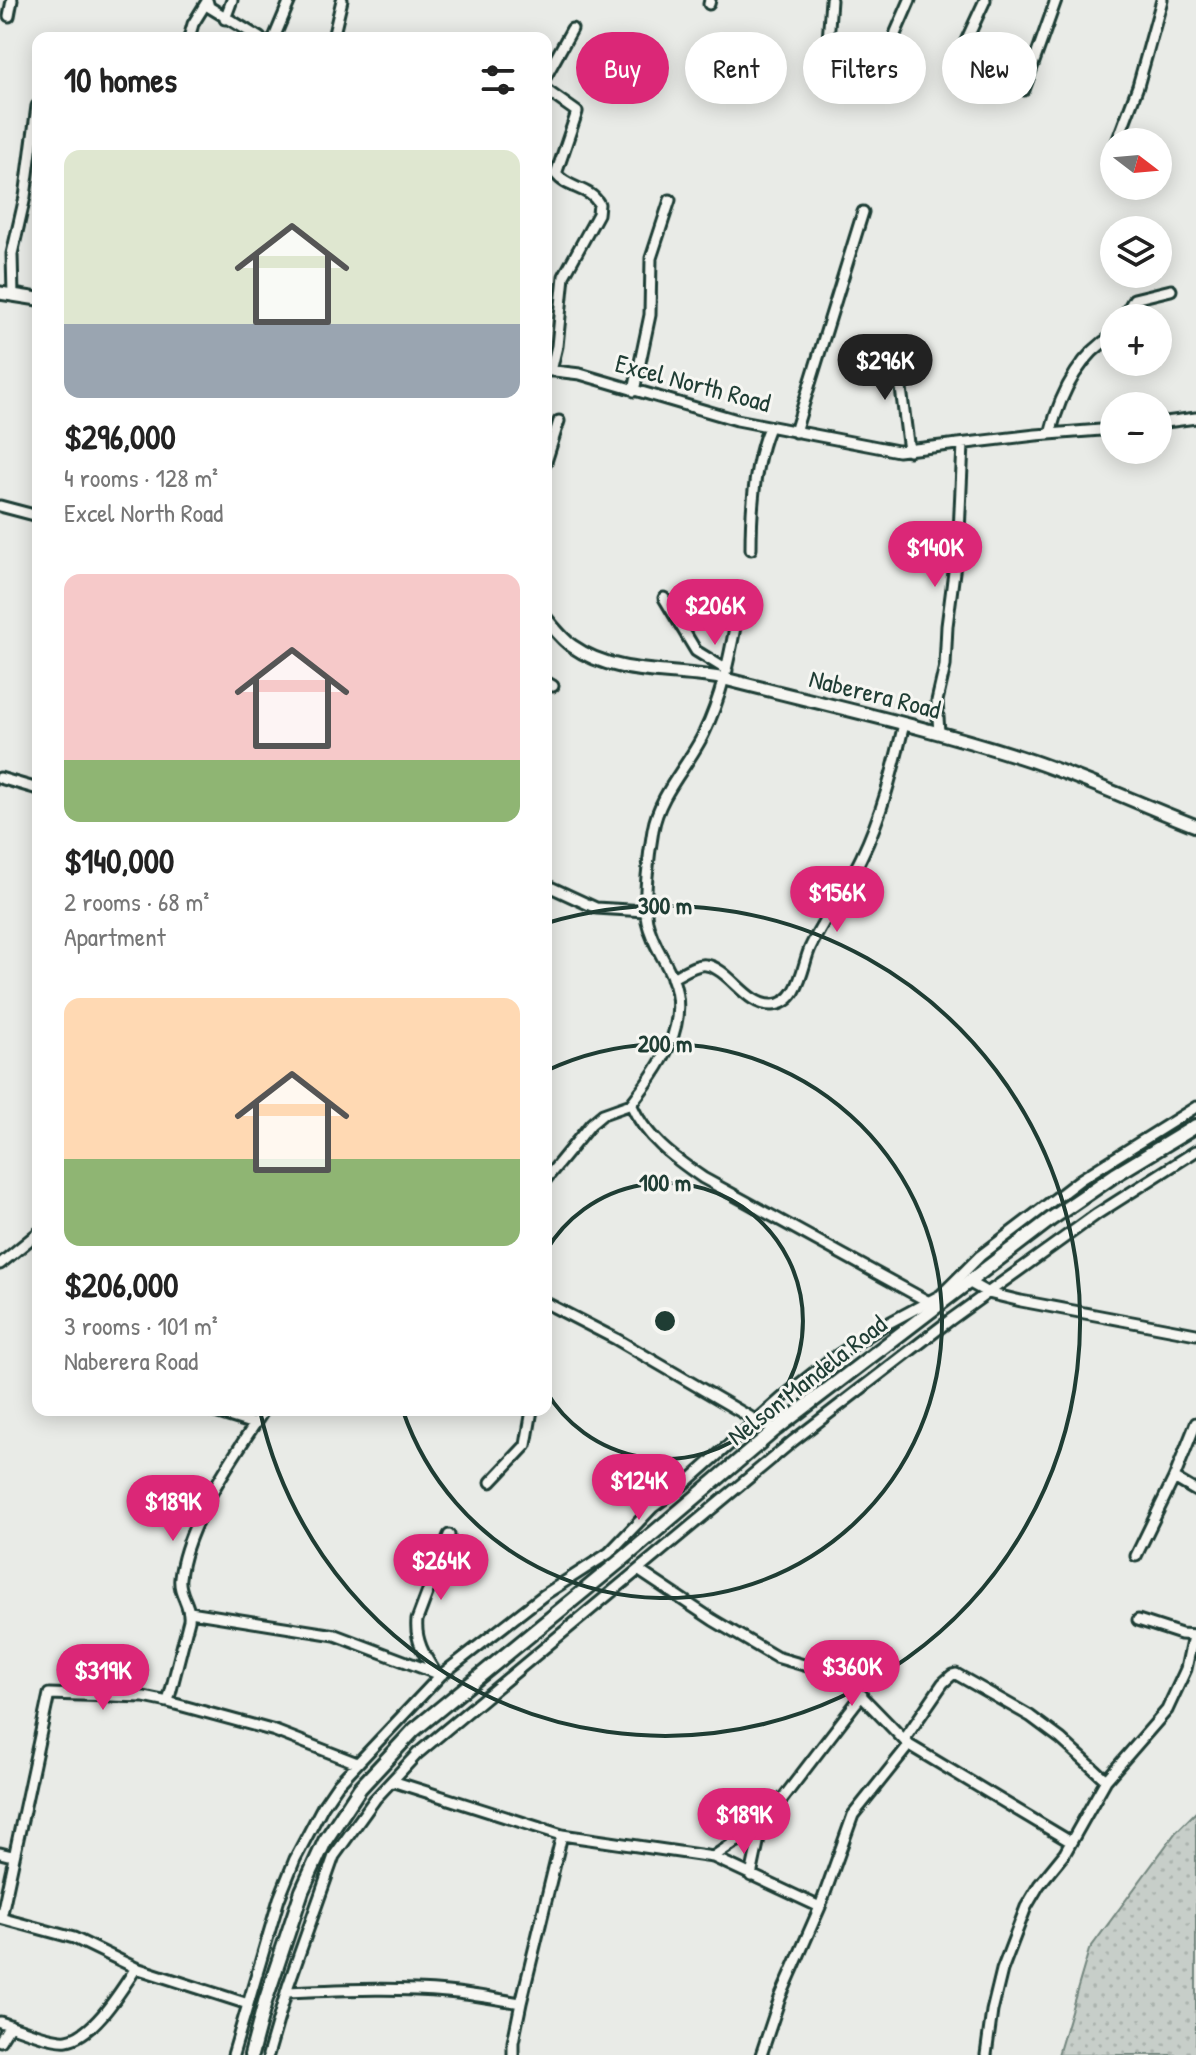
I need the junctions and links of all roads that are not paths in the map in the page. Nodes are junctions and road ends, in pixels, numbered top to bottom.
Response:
1 (12, 0) edge
2 (232, 0) edge
3 (290, 0) edge
4 (342, 0) edge
5 (831, 0) edge
6 (910, 0) edge
7 (985, 0) edge
8 (1056, 0) edge
9 (1162, 0) edge
10 (206, 2) edge
11 (9, 16) dead end
12 (225, 19) junction
13 (572, 29) dead end
14 (191, 32) edge
15 (249, 32) edge
16 (277, 32) edge
17 (334, 32) edge
18 (829, 32) edge
19 (896, 32) edge
20 (970, 32) edge
21 (1037, 53) edge
22 (552, 65) edge
23 (552, 94) edge
24 (1122, 128) edge
25 (32, 144) edge
26 (670, 200) dead end
27 (863, 212) dead end
28 (1171, 290) dead end
29 (0, 293) edge
30 (13, 295) junction
31 (32, 298) edge
32 (1131, 304) edge
33 (1100, 344) edge
34 (896, 349) dead end
35 (552, 361) edge
36 (552, 370) edge
37 (634, 391) junction
38 (1196, 418) edge
39 (559, 421) dead end
40 (1172, 421) edge
41 (769, 427) junction
42 (1100, 430) edge
43 (795, 432) junction
44 (1050, 434) junction
45 (552, 443) edge
46 (963, 444) junction
47 (909, 451) junction
48 (0, 506) edge
49 (32, 514) edge
50 (751, 549) dead end
51 (664, 598) dead end
52 (736, 622) dead end
53 (552, 625) edge
54 (726, 674) junction
55 (904, 724) junction
56 (939, 733) junction
57 (0, 778) edge
58 (32, 787) edge
59 (1196, 826) edge
60 (552, 888) edge
61 (645, 911) junction
62 (672, 978) junction
63 (631, 1104) junction
64 (1196, 1107) edge
65 (1196, 1126) edge
66 (1196, 1151) edge
67 (552, 1172) edge
68 (32, 1238) edge
69 (0, 1264) edge
70 (970, 1283) junction
71 (988, 1293) junction
72 (929, 1302) junction
73 (552, 1306) edge
74 (1196, 1334) edge
75 (234, 1416) edge
76 (260, 1416) edge
77 (531, 1416) edge
78 (757, 1420) junction
79 (1196, 1423) edge
80 (254, 1424) junction
81 (776, 1429) junction
82 (1174, 1478) junction
83 (491, 1482) dead end
84 (1196, 1491) edge
85 (449, 1535) dead end
86 (1136, 1556) dead end
87 (638, 1570) junction
88 (190, 1612) junction
89 (1138, 1620) dead end
90 (1194, 1636) edge
91 (438, 1674) junction
92 (862, 1695) junction
93 (168, 1702) junction
94 (907, 1743) junction
95 (357, 1763) junction
96 (1106, 1780) junction
97 (392, 1781) junction
98 (762, 1829) junction
99 (562, 1835) junction
100 (1071, 1842) junction
101 (0, 1853) edge
102 (12, 1856) junction
103 (713, 1857) junction
104 (751, 1876) junction
105 (820, 1907) junction
106 (1, 1918) edge
107 (136, 1968) junction
108 (286, 1992) junction
109 (521, 2003) junction
110 (248, 2004) junction
111 (5, 2023) edge
112 (0, 2041) edge
113 (233, 2055) edge
114 (251, 2055) edge
115 (268, 2055) edge
116 (513, 2055) edge
117 (761, 2055) edge
118 (986, 2055) edge

1 - 11 street
2 - 12 street
3 - 16 street
4 - 17 street
5 - 18 street
6 - 19 street
7 - 20 street
8 - 21 street
9 - 24 street
10 - 12 street
10 - 14 street
12 - 15 street
13 - 22 street
23 - 35 street
25 - 30 street
26 - 37 street
27 - 43 street
28 - 32 street
29 - 30 street
30 - 31 street
33 - 44 street
34 - 47 street
36 - 37 street, Excel North Road
37 - 41 street, Excel North Road
38 - 40 street
39 - 45 street
41 - 43 street, Excel North Road
41 - 50 street
42 - 44 street, Excel North Road
43 - 47 street, Excel North Road
44 - 46 street, Excel North Road
46 - 47 street, Excel North Road
46 - 56 street
48 - 49 street
51 - 54 street
52 - 54 street
53 - 54 street, Naberera Road
54 - 55 street, Naberera Road
54 - 61 street
55 - 56 street, Naberera Road
55 - 62 street
56 - 59 street, Naberera Road
57 - 58 street
60 - 61 street
61 - 62 street
62 - 63 street
63 - 67 street
63 - 72 street
64 - 72 street
65 - 70 main road, Nelson Mandela Road
66 - 71 street
68 - 69 street
70 - 71 street
70 - 81 main road, Nelson Mandela Road
71 - 74 street
71 - 87 street
72 - 78 street
73 - 78 street
75 - 80 street
76 - 80 street
77 - 83 street
78 - 81 street
78 - 91 street
79 - 82 street
80 - 88 street
81 - 114 main road, Nelson Mandela Road
82 - 84 street
82 - 86 street
85 - 91 street
87 - 92 street
87 - 97 street
88 - 91 street
88 - 93 street
89 - 90 street
90 - 96 street
91 - 95 street
92 - 94 street
92 - 98 street
93 - 95 street
93 - 102 street
94 - 96 street
94 - 100 street
94 - 105 street
95 - 110 street
96 - 100 street
97 - 99 street
97 - 108 street
98 - 103 street
98 - 104 street
99 - 103 street
99 - 109 street
100 - 118 street
101 - 102 street
102 - 106 street
103 - 104 street
104 - 105 street
105 - 117 street
106 - 107 street
107 - 110 street
107 - 111 street
108 - 109 street
108 - 115 street
109 - 116 street
110 - 113 street
111 - 112 street

